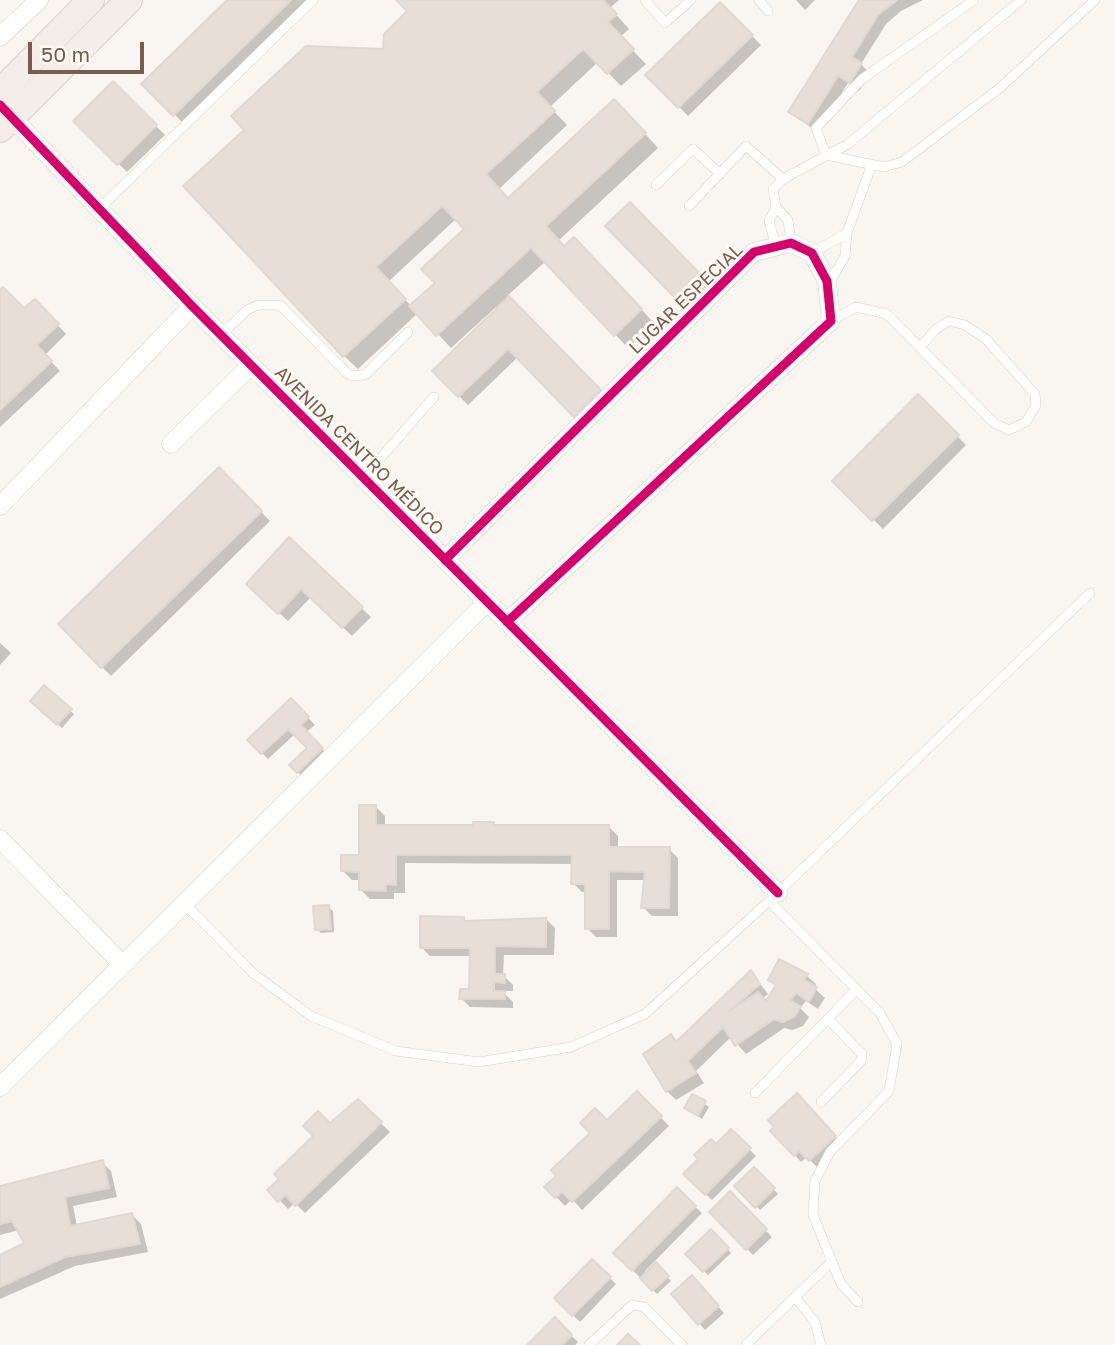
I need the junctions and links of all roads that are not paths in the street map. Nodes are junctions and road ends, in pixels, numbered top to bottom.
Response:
1 (39, 0) edge
2 (91, 0) edge
3 (129, 0) edge
4 (313, 0) edge
5 (645, 0) edge
6 (691, 0) edge
7 (759, 0) edge
8 (974, 0) edge
9 (1021, 0) edge
10 (1095, 0) edge
11 (768, 11) dead end
12 (0, 37) edge
13 (0, 92) edge
14 (4, 116) edge
15 (826, 155) junction
16 (872, 164) junction
17 (720, 174) junction
18 (783, 179) junction
19 (656, 184) dead end
20 (689, 206) dead end
21 (776, 207) junction
22 (98, 211) junction
23 (846, 233) junction
24 (784, 245) junction
25 (813, 253) junction
26 (827, 285) junction
27 (192, 306) junction
28 (831, 321) junction
29 (408, 332) dead end
30 (221, 335) junction
31 (921, 346) junction
32 (251, 365) junction
33 (434, 397) dead end
34 (171, 443) dead end
35 (363, 478) junction
36 (0, 506) edge
37 (445, 560) junction
38 (1090, 593) dead end
39 (487, 602) junction
40 (507, 622) junction
41 (0, 839) edge
42 (774, 897) junction
43 (184, 903) junction
44 (122, 964) junction
45 (857, 989) junction
46 (828, 1019) junction
47 (0, 1087) edge
48 (755, 1093) dead end
49 (821, 1102) dead end
50 (831, 1262) junction
51 (795, 1297) junction
52 (858, 1302) dead end
53 (677, 1343) edge
54 (589, 1345) edge
55 (746, 1345) edge
56 (821, 1345) edge

1 - 12 street
2 - 13 main road
3 - 14 main road
4 - 22 lane
5 - 6 lane
7 - 11 lane
8 - 15 lane
9 - 15 lane
10 - 16 lane
14 - 22 street, AVENIDA CENTRO MÉDICO
15 - 16 lane
15 - 18 lane
16 - 23 lane
17 - 18 lane
17 - 19 lane
17 - 20 lane
18 - 21 lane
21 - 24 lane
21 - 24 lane
22 - 27 street, AVENIDA CENTRO MÉDICO
23 - 25 lane
23 - 26 lane
24 - 25 street
24 - 37 street, LUGAR ESPECIAL
25 - 26 street
26 - 28 street
27 - 30 street, AVENIDA CENTRO MÉDICO
27 - 36 street
28 - 31 lane
28 - 40 street
29 - 30 lane
30 - 32 street, AVENIDA CENTRO MÉDICO
31 - 31 lane
32 - 34 street
32 - 35 street, AVENIDA CENTRO MÉDICO
33 - 35 lane
35 - 37 street, AVENIDA CENTRO MÉDICO
37 - 39 street, AVENIDA CENTRO MÉDICO
38 - 42 lane
39 - 40 street, AVENIDA CENTRO MÉDICO
39 - 43 street
40 - 42 street, AVENIDA CENTRO MÉDICO
41 - 44 street
42 - 43 lane
42 - 45 lane
43 - 44 street
44 - 47 street
45 - 46 lane
45 - 50 lane
46 - 48 lane
46 - 49 lane
50 - 51 lane
50 - 52 lane
51 - 55 lane
51 - 56 lane
53 - 54 lane

